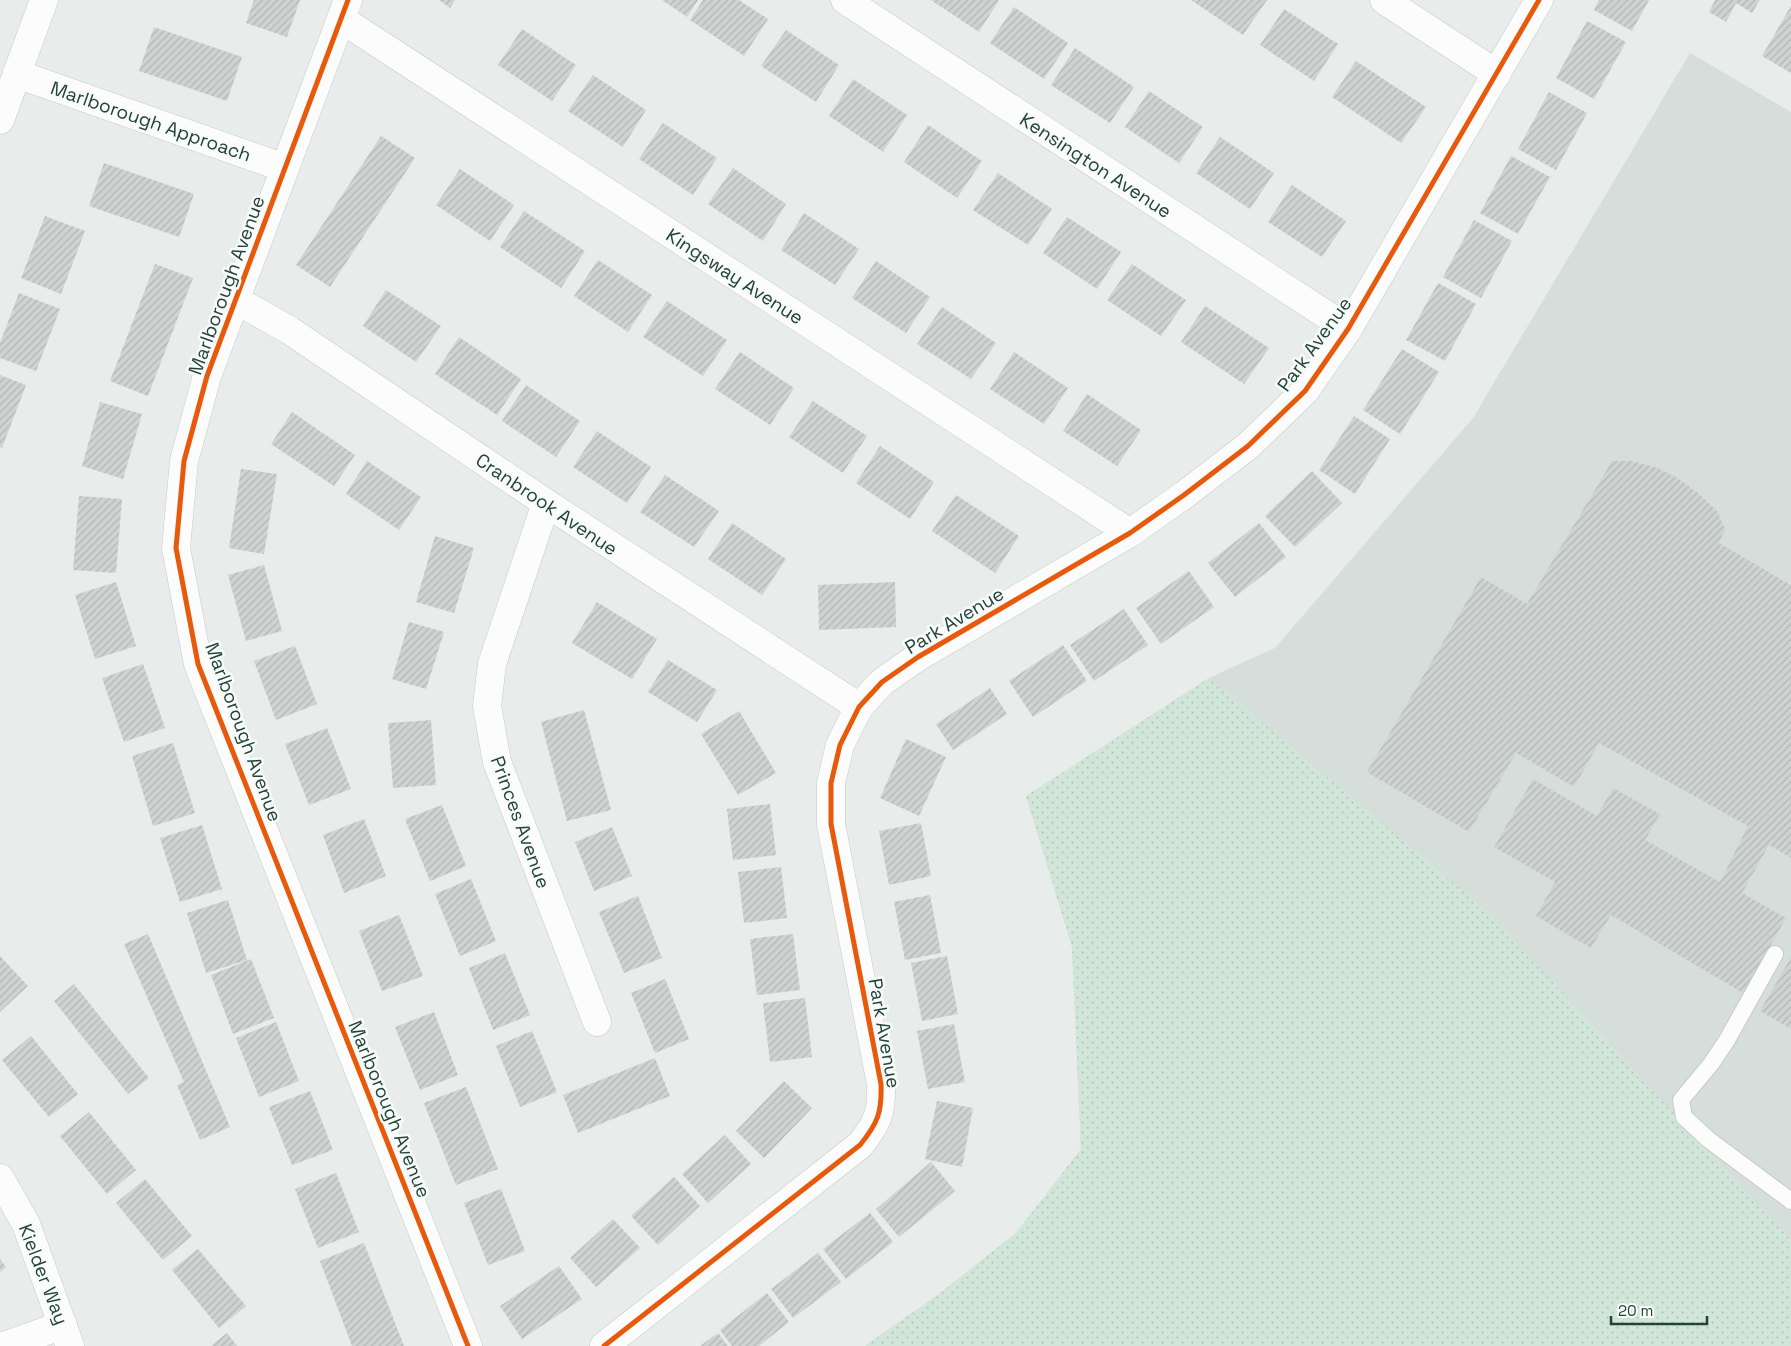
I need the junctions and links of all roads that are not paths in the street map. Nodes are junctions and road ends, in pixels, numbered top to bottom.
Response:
1 (44, 0) edge
2 (845, 0) edge
3 (1384, 0) edge
4 (1539, 0) edge
5 (344, 9) edge
6 (17, 74) junction
7 (1497, 74) junction
8 (0, 120) edge
9 (285, 168) junction
10 (236, 300) junction
11 (1348, 329) junction
12 (546, 504) junction
13 (1130, 533) junction
14 (859, 708) junction
15 (1775, 954) dead end
16 (597, 1022) dead end
17 (0, 1178) edge
18 (1791, 1201) edge
19 (66, 1336) edge
20 (4, 1346) edge
21 (468, 1346) edge
22 (604, 1346) edge

1 - 6 street
2 - 11 street, Kensington Avenue
3 - 7 street
4 - 7 street, Park Avenue
5 - 9 street, Marlborough Avenue
5 - 13 street, Kingsway Avenue
6 - 8 street
6 - 9 street, Marlborough Approach
7 - 11 street, Park Avenue
9 - 10 street, Marlborough Avenue
10 - 12 street, Cranbrook Avenue
10 - 21 street, Marlborough Avenue
11 - 13 street, Park Avenue
12 - 14 street, Cranbrook Avenue
12 - 16 street, Princes Avenue
13 - 14 street, Park Avenue
14 - 22 street, Park Avenue
15 - 18 lane
17 - 19 street, Kielder Way
19 - 20 street

